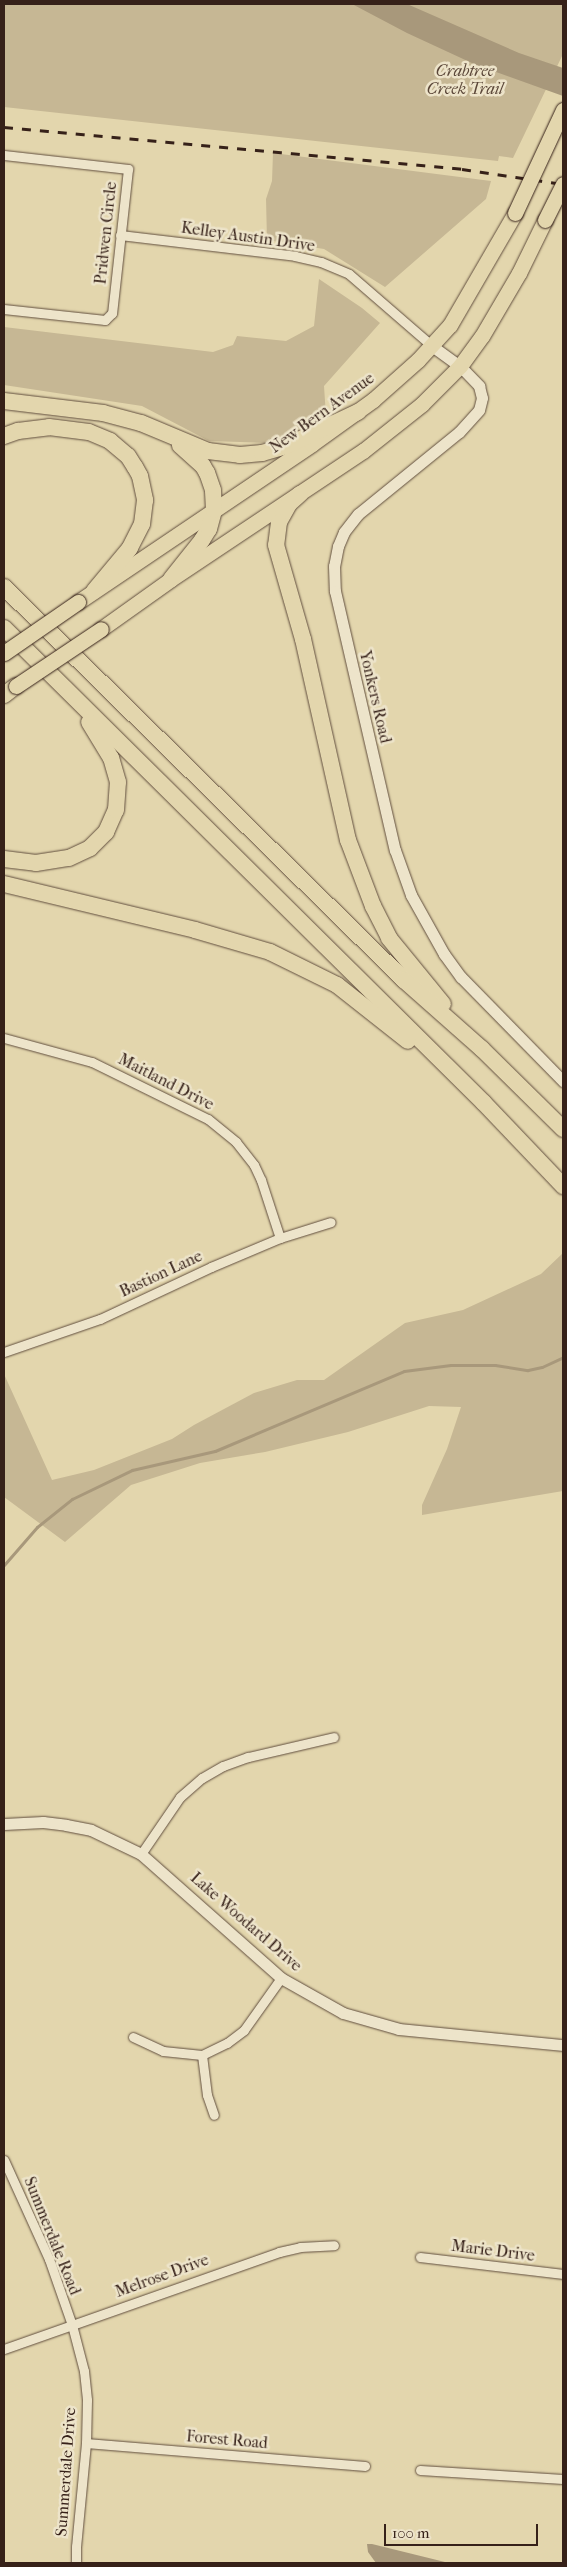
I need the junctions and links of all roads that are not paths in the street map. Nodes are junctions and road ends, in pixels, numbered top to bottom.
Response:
1 (563, 110) edge
2 (4, 155) edge
3 (563, 184) edge
4 (120, 235) junction
5 (4, 309) edge
6 (432, 346) junction
7 (460, 366) junction
8 (4, 401) edge
9 (358, 412) junction
10 (167, 434) junction
11 (4, 436) edge
12 (300, 494) junction
13 (214, 510) junction
14 (171, 579) junction
15 (5, 587) edge
16 (94, 591) junction
17 (4, 628) edge
18 (4, 653) edge
19 (65, 688) junction
20 (8, 691) edge
21 (4, 859) edge
22 (4, 884) edge
23 (4, 1038) edge
24 (482, 1049) junction
25 (446, 1065) junction
26 (563, 1081) edge
27 (563, 1128) edge
28 (563, 1186) edge
29 (331, 1222) dead end
30 (280, 1238) junction
31 (4, 1352) edge
32 (334, 1737) dead end
33 (4, 1824) edge
34 (141, 1854) junction
35 (282, 1978) junction
36 (134, 2037) dead end
37 (563, 2045) edge
38 (202, 2055) junction
39 (214, 2115) dead end
40 (4, 2160) edge
41 (334, 2245) dead end
42 (420, 2258) dead end
43 (563, 2274) edge
44 (72, 2325) junction
45 (4, 2349) edge
46 (86, 2443) junction
47 (365, 2466) dead end
48 (420, 2470) dead end
49 (563, 2479) edge
50 (76, 2563) edge

1 - 6 main road, New Bern Avenue, bridge
2 - 4 street, Pridwen Circle
3 - 7 main road, bridge
4 - 5 street, Pridwen Circle
4 - 6 street, Kelley Austin Drive
6 - 7 street, Yonkers Road
6 - 9 main road, New Bern Avenue
7 - 12 main road
7 - 26 street, Yonkers Road
8 - 10 highway
9 - 10 highway
9 - 13 main road, New Bern Avenue
10 - 13 highway
11 - 16 highway
12 - 14 main road
12 - 24 highway
13 - 14 highway
13 - 16 main road, New Bern Avenue
14 - 20 main road, bridge
15 - 24 highway
16 - 18 main road, New Bern Avenue, bridge
17 - 19 highway
19 - 21 highway
19 - 25 highway
22 - 25 highway
23 - 30 street, Maitland Drive
24 - 27 highway
25 - 28 highway
29 - 30 street, Bastion Lane
30 - 31 street, Bastion Lane
32 - 34 street
33 - 34 street, Lake Woodard Drive
34 - 35 street, Lake Woodard Drive
35 - 37 street, Lake Woodard Drive
35 - 38 street
36 - 38 street
38 - 39 street
40 - 44 street, Summerdale Road
41 - 44 street, Melrose Drive
42 - 43 street, Marie Drive
44 - 45 street, Melrose Drive
44 - 46 street, Summerdale Drive
46 - 47 street, Forest Road
46 - 50 street, Summerdale Drive
48 - 49 street

